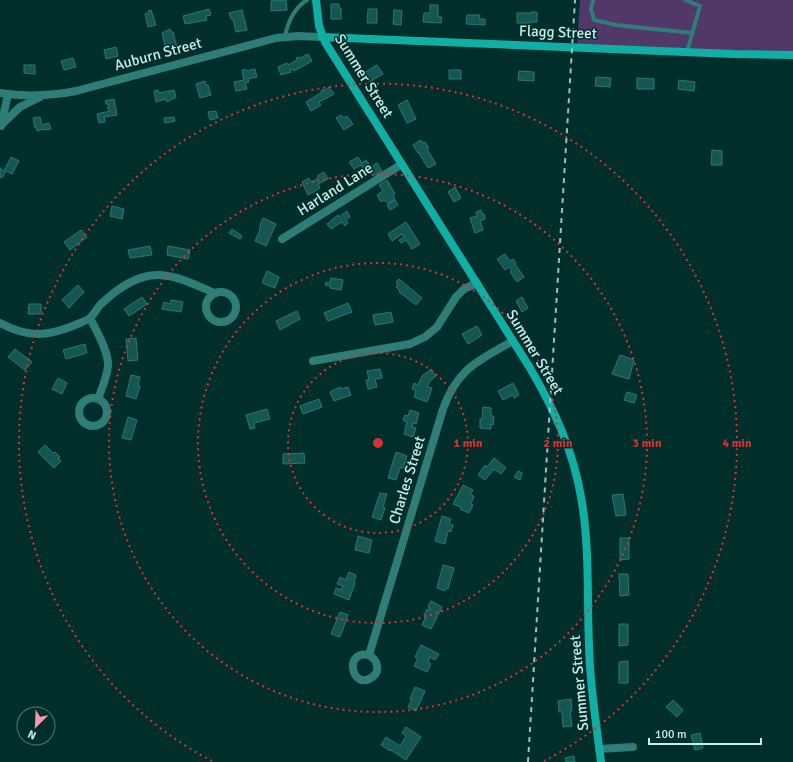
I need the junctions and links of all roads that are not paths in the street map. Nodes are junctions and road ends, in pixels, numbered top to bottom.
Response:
1 (307, 0) edge
2 (316, 0) edge
3 (593, 0) edge
4 (685, 0) edge
5 (692, 33) junction
6 (285, 36) junction
7 (322, 37) junction
8 (687, 52) junction
9 (793, 55) edge
10 (4, 94) edge
11 (43, 96) junction
12 (0, 125) edge
13 (402, 164) junction
14 (282, 239) dead end
15 (477, 283) junction
16 (215, 293) dead end
17 (90, 318) junction
18 (0, 322) edge
19 (513, 341) junction
20 (313, 361) dead end
21 (98, 399) dead end
22 (369, 655) dead end
23 (633, 746) dead end
24 (599, 749) junction
25 (601, 762) edge

1 - 6 lane
2 - 7 main road, Summer Street
3 - 5 lane
4 - 5 lane
5 - 8 lane
6 - 7 street, Auburn Street
6 - 11 street, Auburn Street
7 - 8 main road, Flagg Street
7 - 13 main road, Summer Street
8 - 9 main road, Flagg Street
10 - 11 street, Auburn Street
10 - 12 street
11 - 12 street
13 - 14 street, Harland Lane
13 - 15 main road, Summer Street
15 - 19 main road, Summer Street
15 - 20 street
16 - 17 street
17 - 18 street
17 - 21 street
19 - 22 street, Charles Street
19 - 24 main road, Summer Street
23 - 24 street
24 - 25 main road, Summer Street

